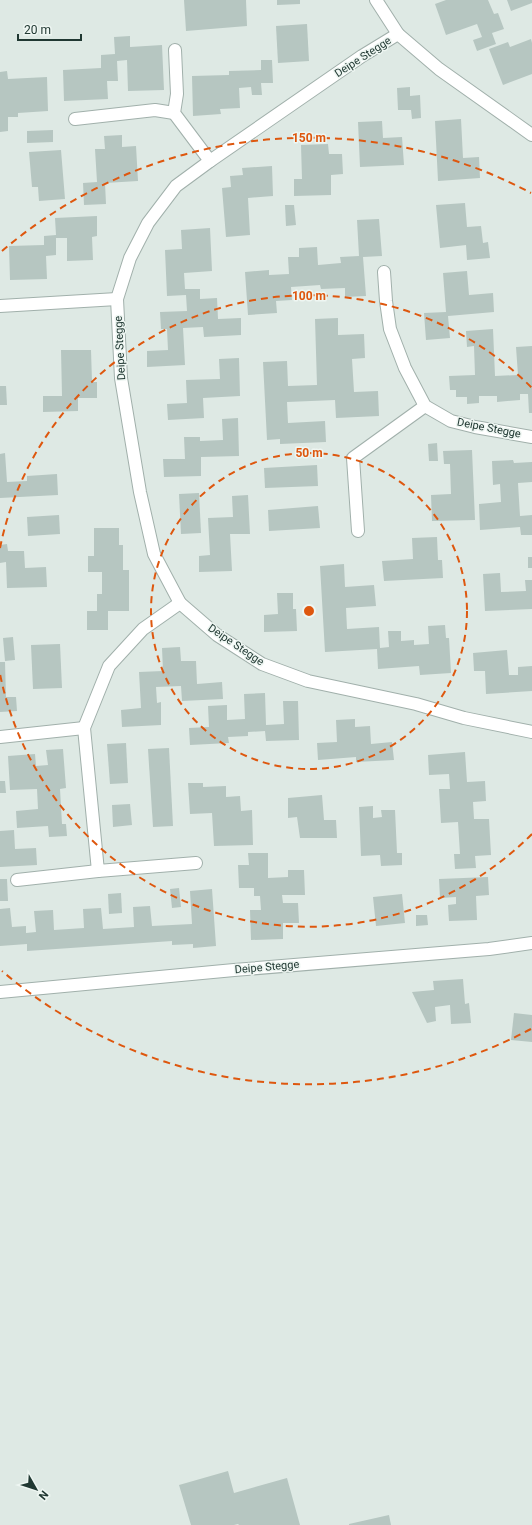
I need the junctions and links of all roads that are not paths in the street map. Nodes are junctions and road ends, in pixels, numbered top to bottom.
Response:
1 (376, 0) edge
2 (398, 34) junction
3 (175, 50) dead end
4 (174, 113) junction
5 (75, 119) dead end
6 (532, 135) edge
7 (210, 161) junction
8 (384, 272) dead end
9 (117, 299) junction
10 (0, 306) edge
11 (425, 406) junction
12 (532, 437) edge
13 (358, 532) dead end
14 (180, 603) junction
15 (84, 728) junction
16 (532, 732) edge
17 (0, 737) edge
18 (196, 863) dead end
19 (98, 871) junction
20 (17, 880) dead end
21 (532, 943) edge
22 (1, 992) edge

1 - 2 street
2 - 6 street, Deipe Stegge
2 - 7 street, Deipe Stegge
3 - 4 street
4 - 5 street
4 - 7 street
7 - 9 street, Deipe Stegge
8 - 11 street
9 - 10 street
9 - 14 street, Deipe Stegge
11 - 12 street, Deipe Stegge
11 - 13 street
14 - 15 street
14 - 16 street, Deipe Stegge
15 - 17 street
15 - 19 street
18 - 19 street
19 - 20 street
21 - 22 street, Deipe Stegge

